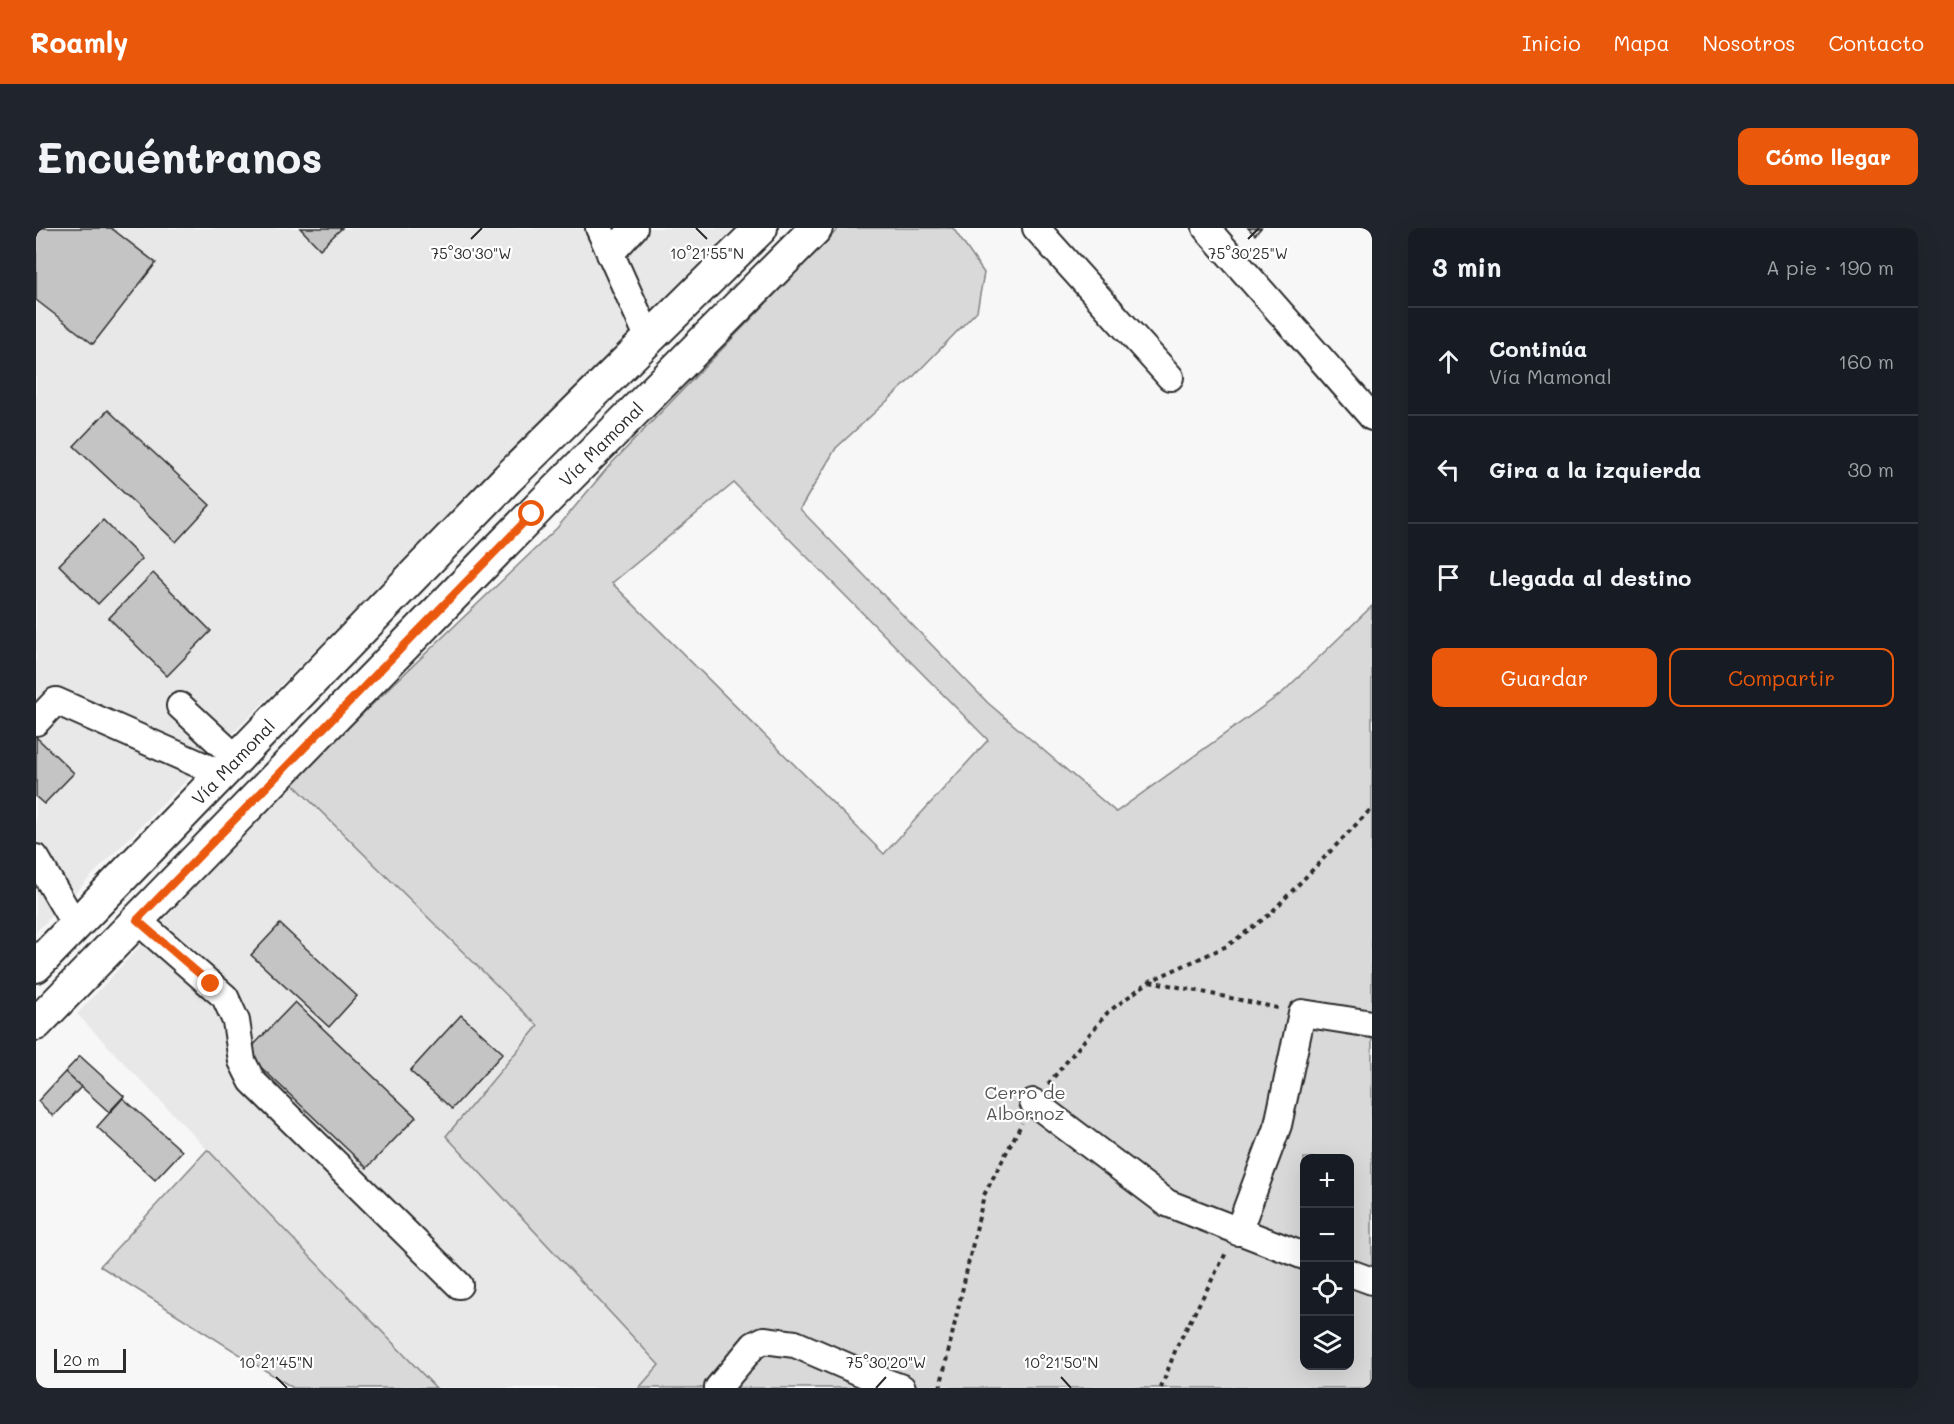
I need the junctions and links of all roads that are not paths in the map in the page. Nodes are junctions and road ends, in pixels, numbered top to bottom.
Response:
1 (599, 228) edge
2 (634, 228) edge
3 (761, 228) edge
4 (816, 228) edge
5 (1036, 228) edge
6 (1206, 228) edge
7 (610, 254) junction
8 (649, 339) junction
9 (1170, 377) dead end
10 (1372, 417) edge
11 (180, 706) dead end
12 (36, 722) edge
13 (229, 766) junction
14 (36, 858) edge
15 (137, 920) junction
16 (75, 925) junction
17 (36, 966) edge
18 (36, 1024) edge
19 (1372, 1024) edge
20 (1033, 1102) road end
21 (1238, 1232) junction
22 (1300, 1254) edge
23 (1354, 1274) edge
24 (1372, 1281) edge
25 (459, 1285) dead end
26 (717, 1388) edge
27 (902, 1388) edge

1 - 7 street
2 - 7 street
3 - 8 main road, Vía Mamonal
4 - 15 main road, Vía Mamonal
5 - 9 street
6 - 10 street
7 - 8 street
8 - 13 main road, Vía Mamonal
11 - 13 street
12 - 13 street
13 - 16 main road, Vía Mamonal
14 - 16 street
15 - 18 main road, Vía Mamonal
15 - 25 street
16 - 17 main road, Vía Mamonal
19 - 21 street
20 - 21 street
21 - 22 street
23 - 24 street
26 - 27 street

